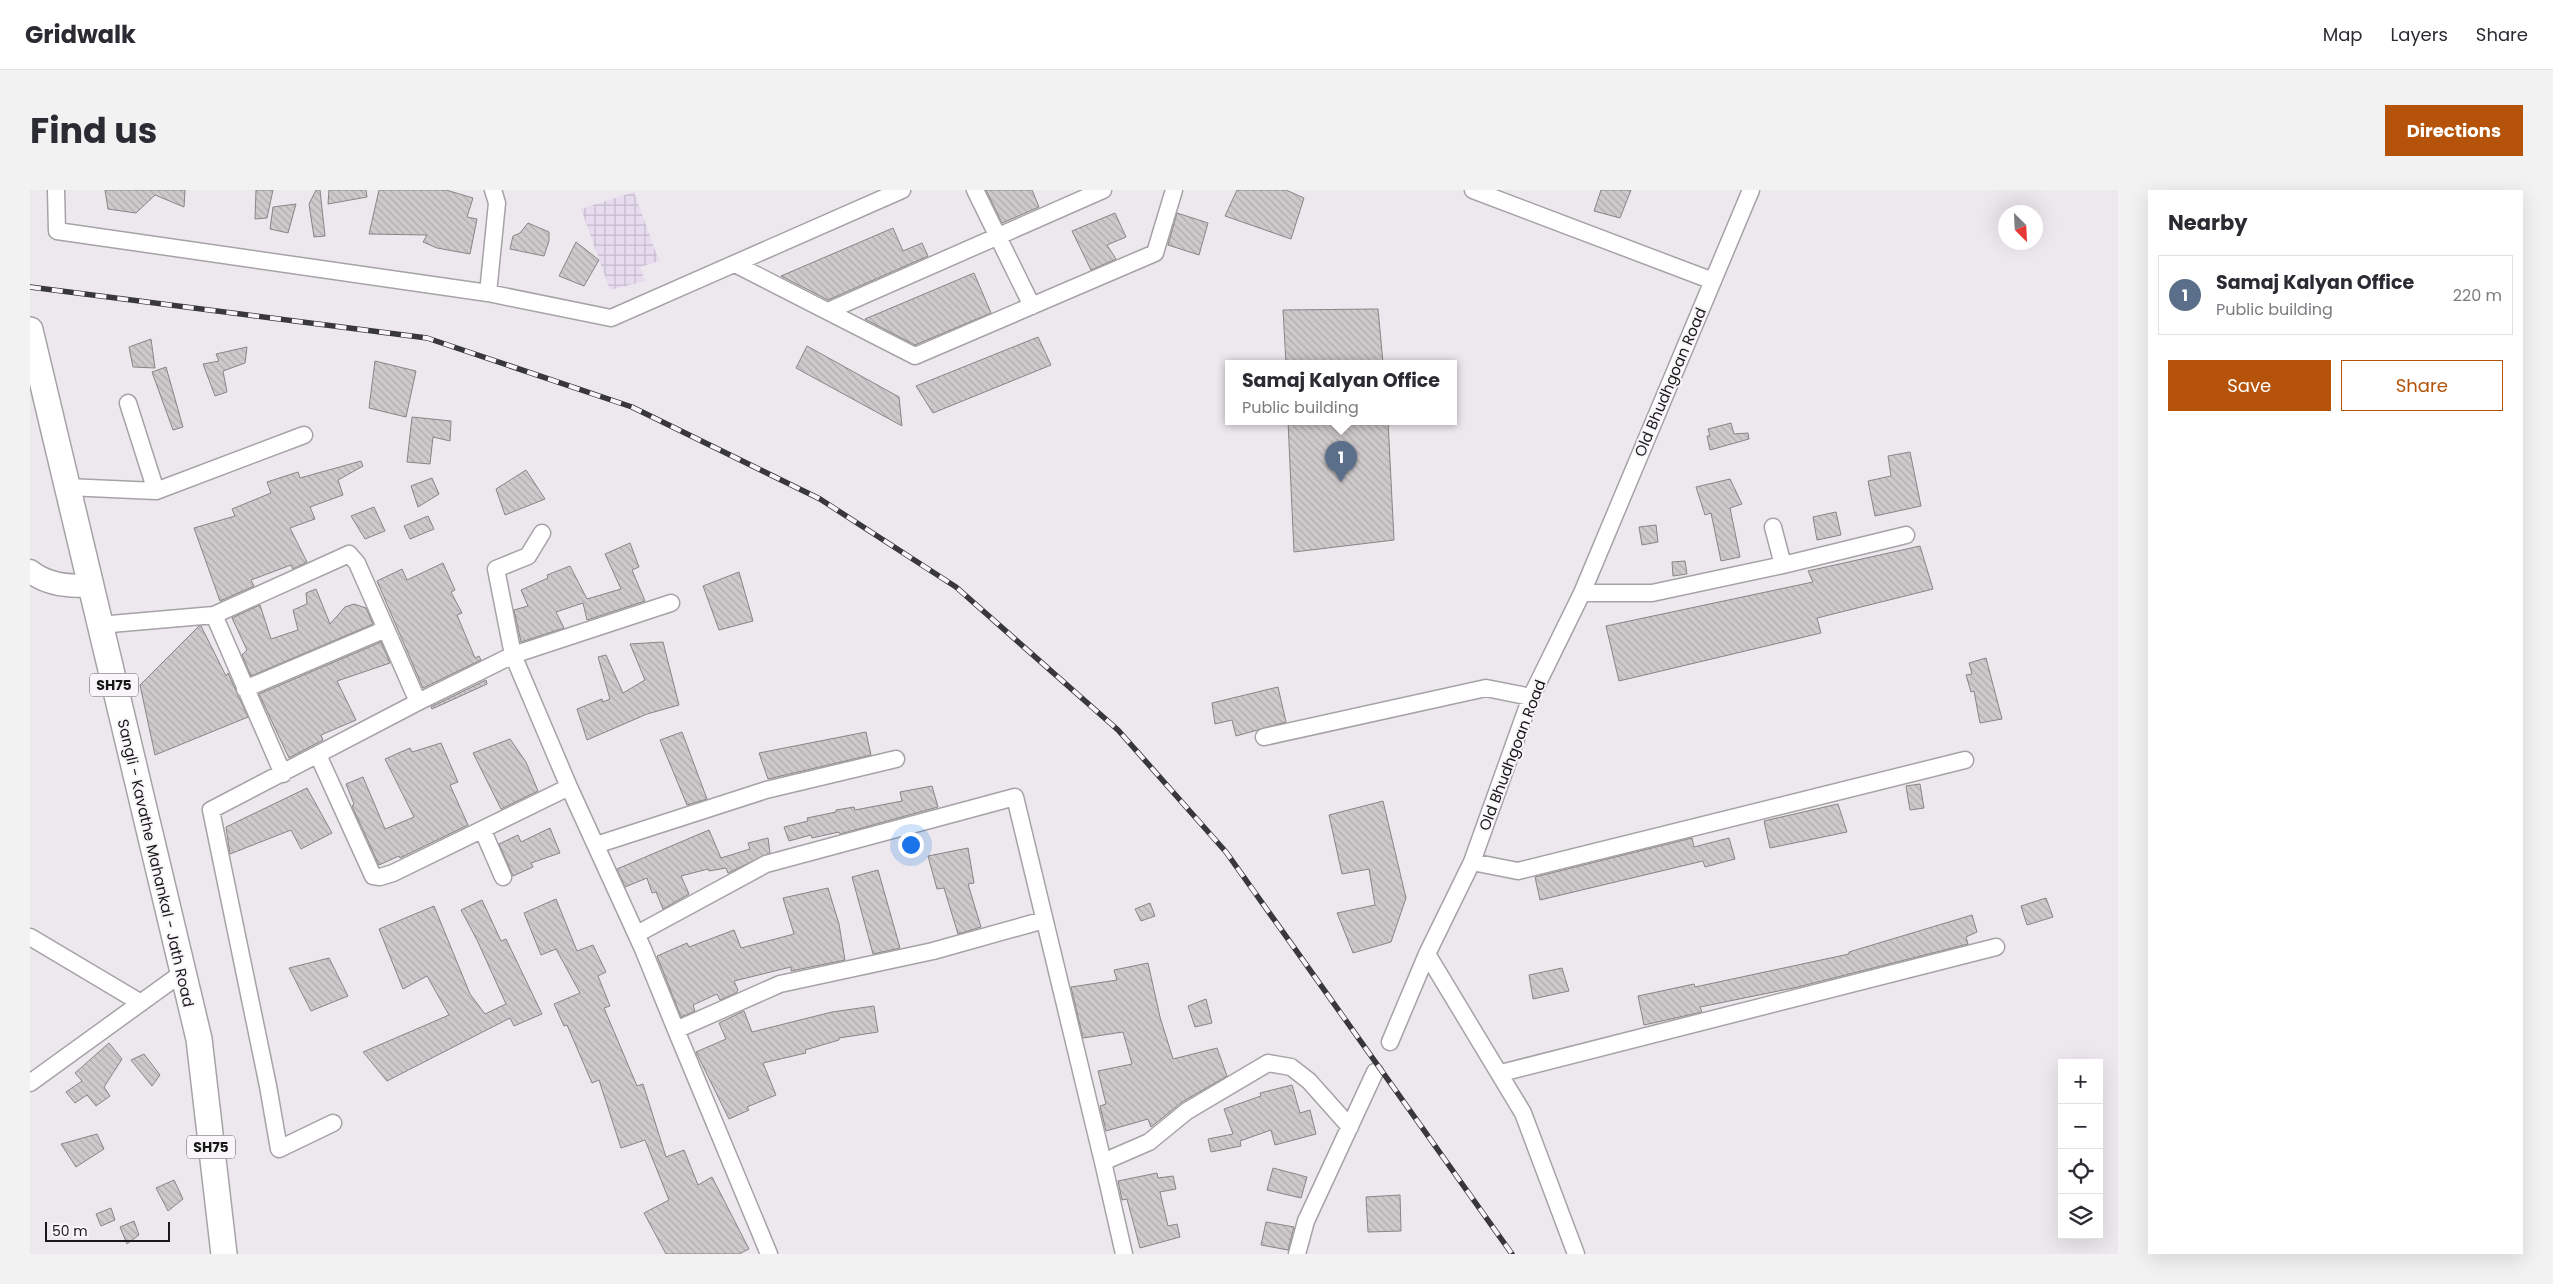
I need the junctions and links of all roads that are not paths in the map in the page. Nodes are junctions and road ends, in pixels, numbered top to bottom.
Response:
1 (56, 190) edge
2 (493, 190) edge
3 (902, 190) edge
4 (975, 190) edge
5 (1103, 190) edge
6 (1174, 190) edge
7 (1473, 190) edge
8 (1751, 190) edge
9 (998, 236) junction
10 (735, 264) junction
11 (1713, 281) junction
12 (488, 293) junction
13 (1032, 306) junction
14 (828, 311) junction
15 (30, 330) edge
16 (128, 403) dead end
17 (304, 435) dead end
18 (66, 487) junction
19 (156, 490) junction
20 (1773, 527) dead end
21 (542, 533) dead end
22 (1906, 535) dead end
23 (1782, 564) junction
24 (30, 571) edge
25 (91, 585) junction
26 (1582, 593) junction
27 (670, 603) dead end
28 (214, 614) junction
29 (99, 625) junction
30 (386, 629) junction
31 (513, 654) junction
32 (245, 689) junction
33 (1531, 697) junction
34 (418, 702) junction
35 (1264, 737) dead end
36 (318, 756) junction
37 (896, 759) dead end
38 (1965, 760) dead end
39 (283, 774) junction
40 (569, 787) junction
41 (483, 830) junction
42 (596, 845) junction
43 (1472, 862) junction
44 (503, 877) dead end
45 (1044, 920) junction
46 (636, 934) junction
47 (30, 937) edge
48 (1996, 948) dead end
49 (1426, 954) junction
50 (182, 973) junction
51 (141, 1003) junction
52 (676, 1030) junction
53 (1390, 1042) dead end
54 (1375, 1072) dead end
55 (1501, 1073) junction
56 (30, 1083) edge
57 (333, 1123) dead end
58 (1350, 1127) junction
59 (1103, 1162) junction
60 (224, 1254) edge
61 (769, 1254) edge
62 (1124, 1254) edge
63 (1296, 1254) edge
64 (1576, 1254) edge

1 - 12 street
2 - 12 street
3 - 10 street
4 - 9 street
5 - 9 street
6 - 13 street
7 - 11 street
8 - 11 street, Old Bhudhgoan Road
9 - 13 street
9 - 14 street
10 - 12 street
10 - 14 street
11 - 26 street, Old Bhudhgoan Road
13 - 14 street
15 - 18 main road, Sangli - Kavathe Mahankal - Jath Road / SH75
16 - 19 street
17 - 19 street
18 - 19 street
18 - 25 main road, Sangli - Kavathe Mahankal - Jath Road / SH75
20 - 23 street
21 - 31 street
22 - 23 street
23 - 26 street
24 - 25 street
25 - 29 main road, Sangli - Kavathe Mahankal - Jath Road / SH75
26 - 33 street, Old Bhudhgoan Road
27 - 31 street
28 - 29 street
28 - 30 street
28 - 32 street
29 - 50 main road, Sangli - Kavathe Mahankal - Jath Road / SH75
30 - 32 street
30 - 34 street
31 - 34 street
31 - 40 street
32 - 39 street
33 - 35 street
33 - 43 street, Old Bhudhgoan Road
34 - 36 street
36 - 39 street
36 - 41 street
37 - 42 street
38 - 43 street
39 - 57 street
40 - 41 street
40 - 42 street
41 - 44 street
42 - 46 street
43 - 49 street, Old Bhudhgoan Road
45 - 46 street
45 - 52 street
45 - 59 street
46 - 52 street
47 - 51 street
48 - 55 street
49 - 53 street, Old Bhudhgoan Road
49 - 55 street
50 - 51 street
50 - 60 main road, Sangli - Kavathe Mahankal - Jath Road / SH75
51 - 56 street
52 - 61 street
54 - 58 street
55 - 64 street
58 - 59 street
58 - 63 street
59 - 62 street

